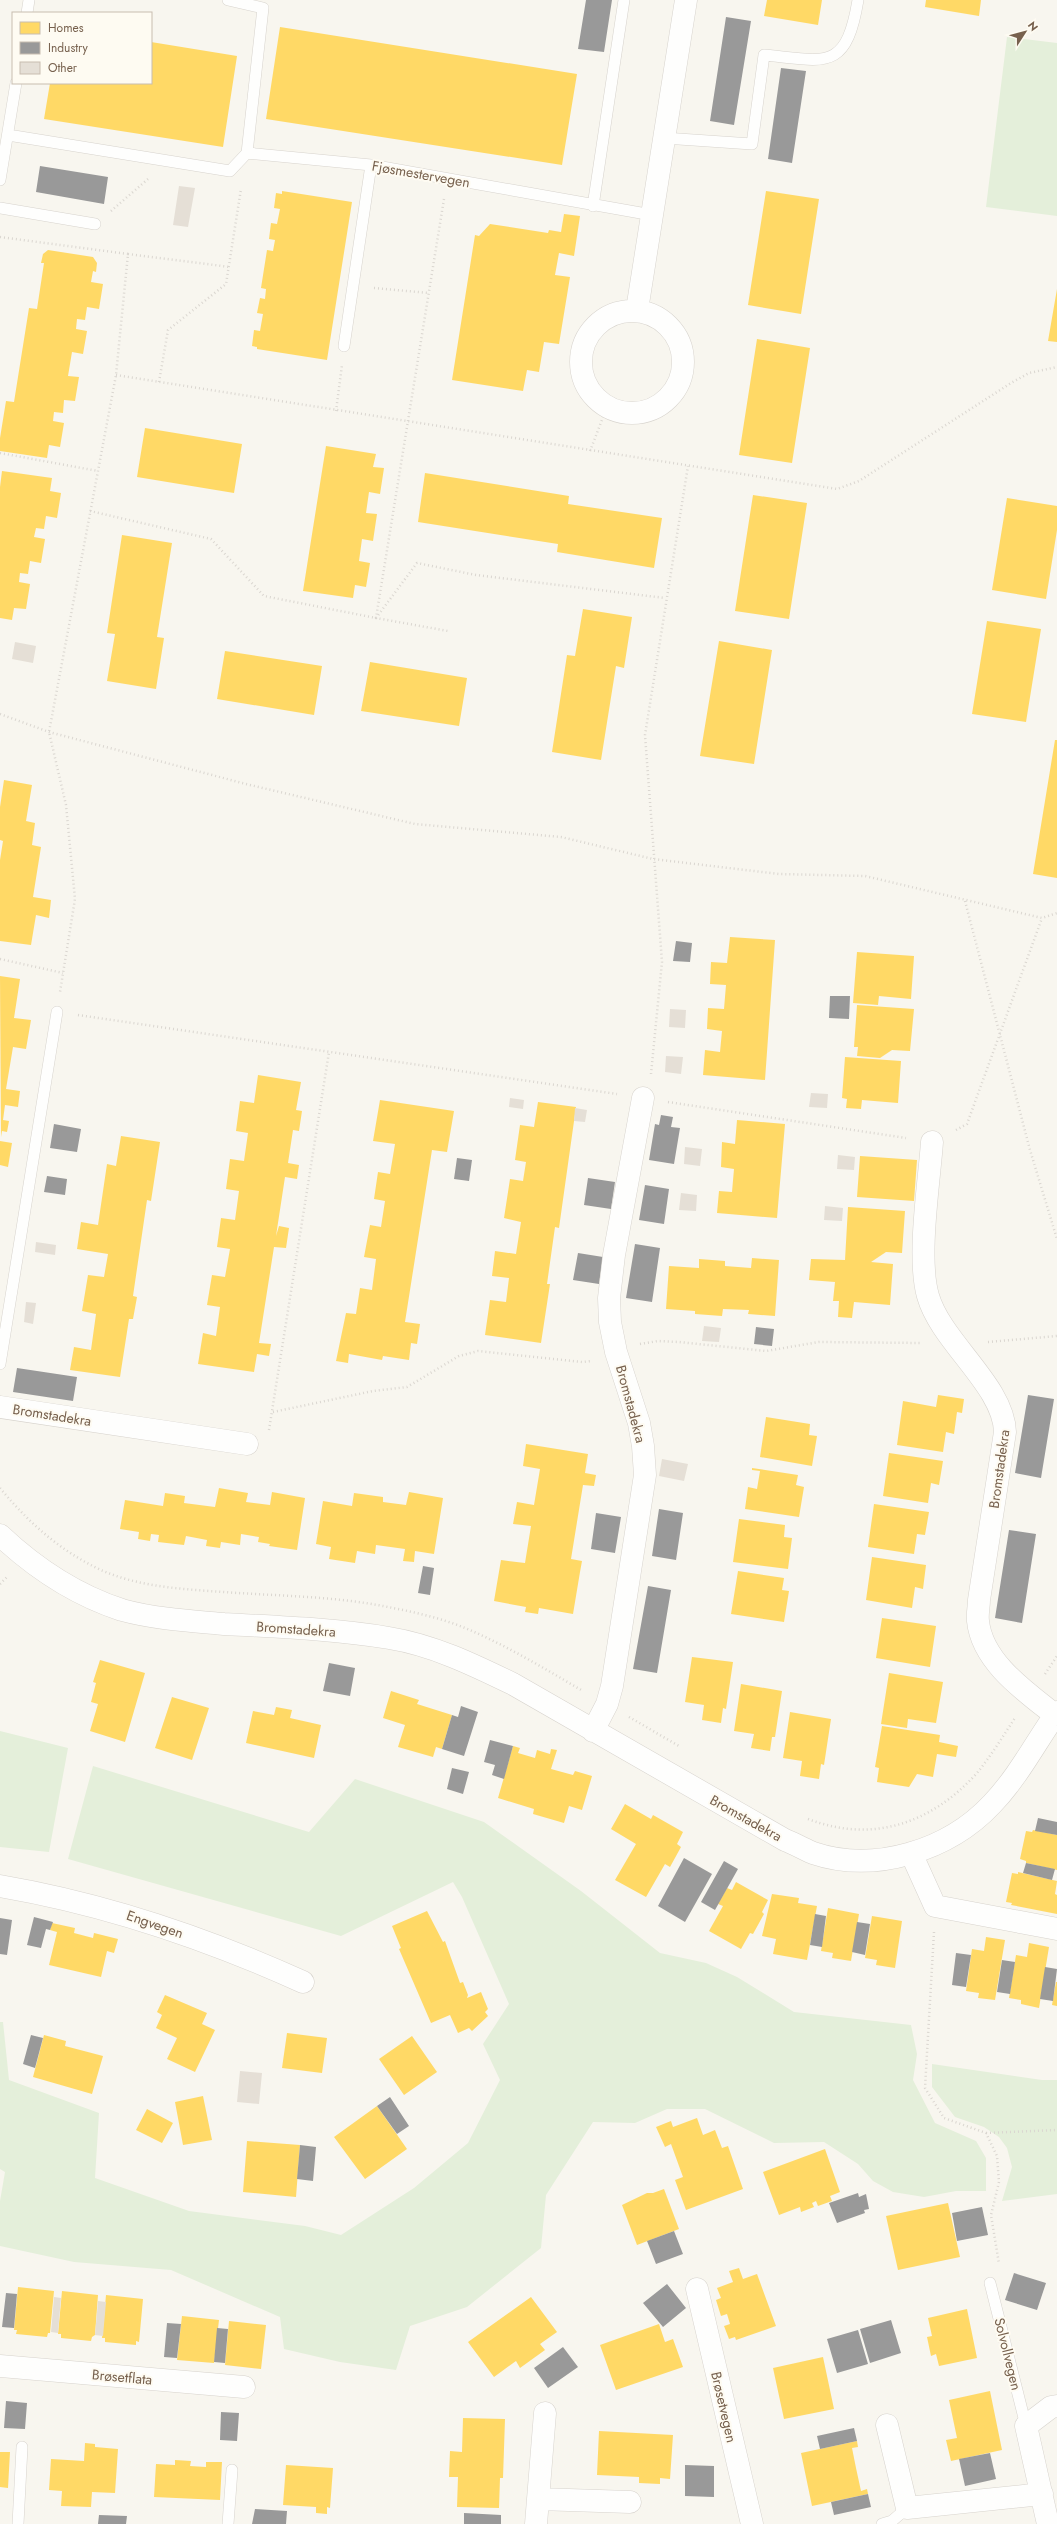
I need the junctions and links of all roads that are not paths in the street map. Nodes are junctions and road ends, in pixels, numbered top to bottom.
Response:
1 (29, 0) edge
2 (228, 0) edge
3 (624, 0) edge
4 (686, 0) edge
5 (858, 0) edge
6 (264, 4) edge
7 (27, 12) edge
8 (16, 84) edge
9 (8, 135) junction
10 (664, 138) junction
11 (246, 153) junction
12 (372, 165) junction
13 (0, 180) edge
14 (593, 206) junction
15 (0, 208) edge
16 (652, 215) junction
17 (95, 224) road end
18 (637, 310) junction
19 (344, 346) road end
20 (57, 1012) road end
21 (646, 1098) road end
22 (932, 1142) road end
23 (0, 1364) edge
24 (0, 1407) edge
25 (247, 1444) road end
26 (0, 1535) edge
27 (1056, 1713) edge
28 (593, 1732) junction
29 (911, 1853) junction
30 (0, 1886) edge
31 (1057, 1929) edge
32 (303, 1982) dead end
33 (990, 2283) road end
34 (697, 2289) dead end
35 (0, 2366) edge
36 (244, 2387) dead end
37 (1057, 2406) edge
38 (545, 2413) dead end
39 (887, 2425) dead end
40 (1026, 2426) junction
41 (22, 2447) dead end
42 (232, 2470) dead end
43 (1042, 2494) junction
44 (538, 2500) junction
45 (630, 2502) dead end
46 (907, 2508) junction
47 (18, 2524) edge
48 (228, 2524) edge
49 (536, 2524) edge
50 (752, 2524) edge
51 (882, 2524) edge
52 (1048, 2524) edge

1 - 7 lane
2 - 6 lane
3 - 14 lane
4 - 10 street
5 - 10 lane
6 - 11 lane
8 - 9 lane
9 - 11 lane
9 - 13 lane
10 - 16 street
11 - 12 lane, Fjøsmestervegen
12 - 14 lane, Fjøsmestervegen
12 - 19 lane
14 - 16 lane, Fjøsmestervegen
15 - 17 lane
16 - 18 street
18 - 18 street
20 - 23 lane
21 - 28 street, Bromstadekra
22 - 27 street, Bromstadekra
24 - 25 street, Bromstadekra
26 - 28 street, Bromstadekra
27 - 29 street, Bromstadekra
28 - 29 street, Bromstadekra
29 - 31 street
30 - 32 street, Engvegen
33 - 40 lane, Solvollvegen
34 - 50 street, Brøsetvegen
35 - 36 street, Brøsetflata
37 - 40 street
38 - 44 street
39 - 46 street
40 - 43 street, Solvollvegen
41 - 47 lane
42 - 48 lane
43 - 46 street
43 - 52 street, Solvollvegen
44 - 45 street
44 - 49 street
46 - 51 lane

